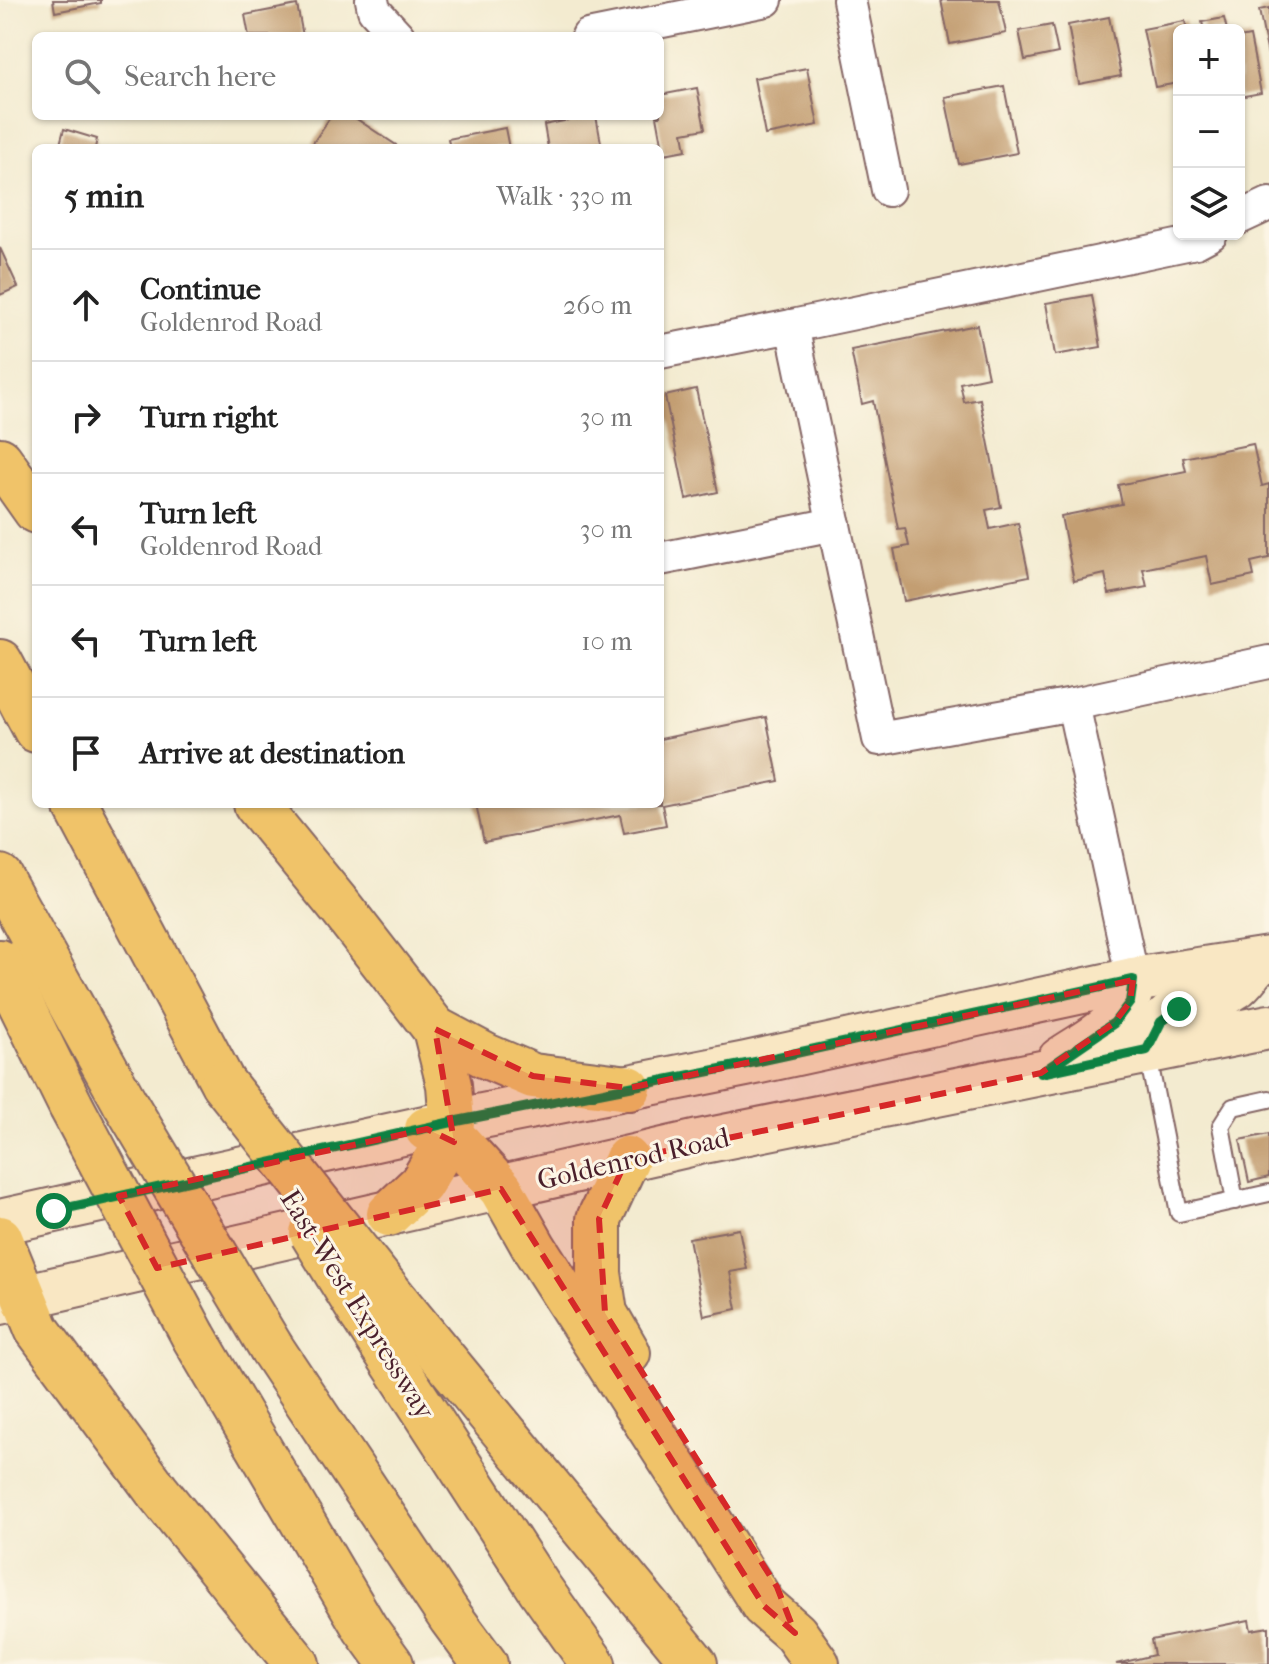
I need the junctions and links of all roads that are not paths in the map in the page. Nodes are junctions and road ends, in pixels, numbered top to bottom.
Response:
1 (372, 0) edge
2 (766, 0) edge
3 (849, 0) edge
4 (394, 32) edge
5 (608, 32) edge
6 (888, 190) dead end
7 (1269, 204) edge
8 (1245, 215) edge
9 (1200, 240) edge
10 (792, 326) junction
11 (664, 351) edge
12 (0, 460) edge
13 (32, 505) edge
14 (834, 524) junction
15 (664, 558) edge
16 (0, 662) edge
17 (1269, 662) edge
18 (1073, 704) junction
19 (32, 722) edge
20 (77, 808) edge
21 (259, 808) edge
22 (0, 877) edge
23 (1264, 960) edge
24 (0, 962) edge
25 (1133, 980) junction
26 (1269, 1027) edge
27 (435, 1029) junction
28 (1147, 1050) junction
29 (1041, 1073) junction
30 (629, 1088) junction
31 (1269, 1099) edge
32 (442, 1130) junction
33 (627, 1159) junction
34 (501, 1189) junction
35 (1269, 1193) edge
36 (1235, 1201) junction
37 (389, 1214) junction
38 (0, 1222) edge
39 (0, 1238) edge
40 (11, 1300) edge
41 (380, 1308) junction
42 (806, 1648) edge
43 (297, 1664) edge
44 (391, 1664) edge
45 (485, 1664) edge
46 (593, 1664) edge
47 (695, 1664) edge

1 - 4 street
2 - 5 street
3 - 6 street
7 - 8 street
9 - 10 street
10 - 11 street
10 - 14 street
12 - 13 highway
14 - 15 street
14 - 18 street
16 - 19 highway
17 - 18 street
18 - 25 street
20 - 41 highway, East-West Expressway, bridge
21 - 27 highway
22 - 45 highway, bridge
23 - 25 main road
23 - 28 main road
24 - 44 highway, bridge
25 - 29 main road
25 - 30 main road
26 - 28 main road, Goldenrod Road
27 - 30 highway
27 - 32 highway
28 - 29 main road, Goldenrod Road
28 - 36 lane
29 - 33 main road, Goldenrod Road
30 - 32 main road
31 - 36 lane
32 - 34 highway
32 - 37 highway
32 - 38 main road
33 - 34 main road, Goldenrod Road
33 - 42 highway
34 - 37 main road, Goldenrod Road
34 - 42 highway
35 - 36 lane
37 - 40 main road, Goldenrod Road
39 - 40 highway
40 - 43 highway
41 - 46 highway, East-West Expressway
41 - 47 highway

